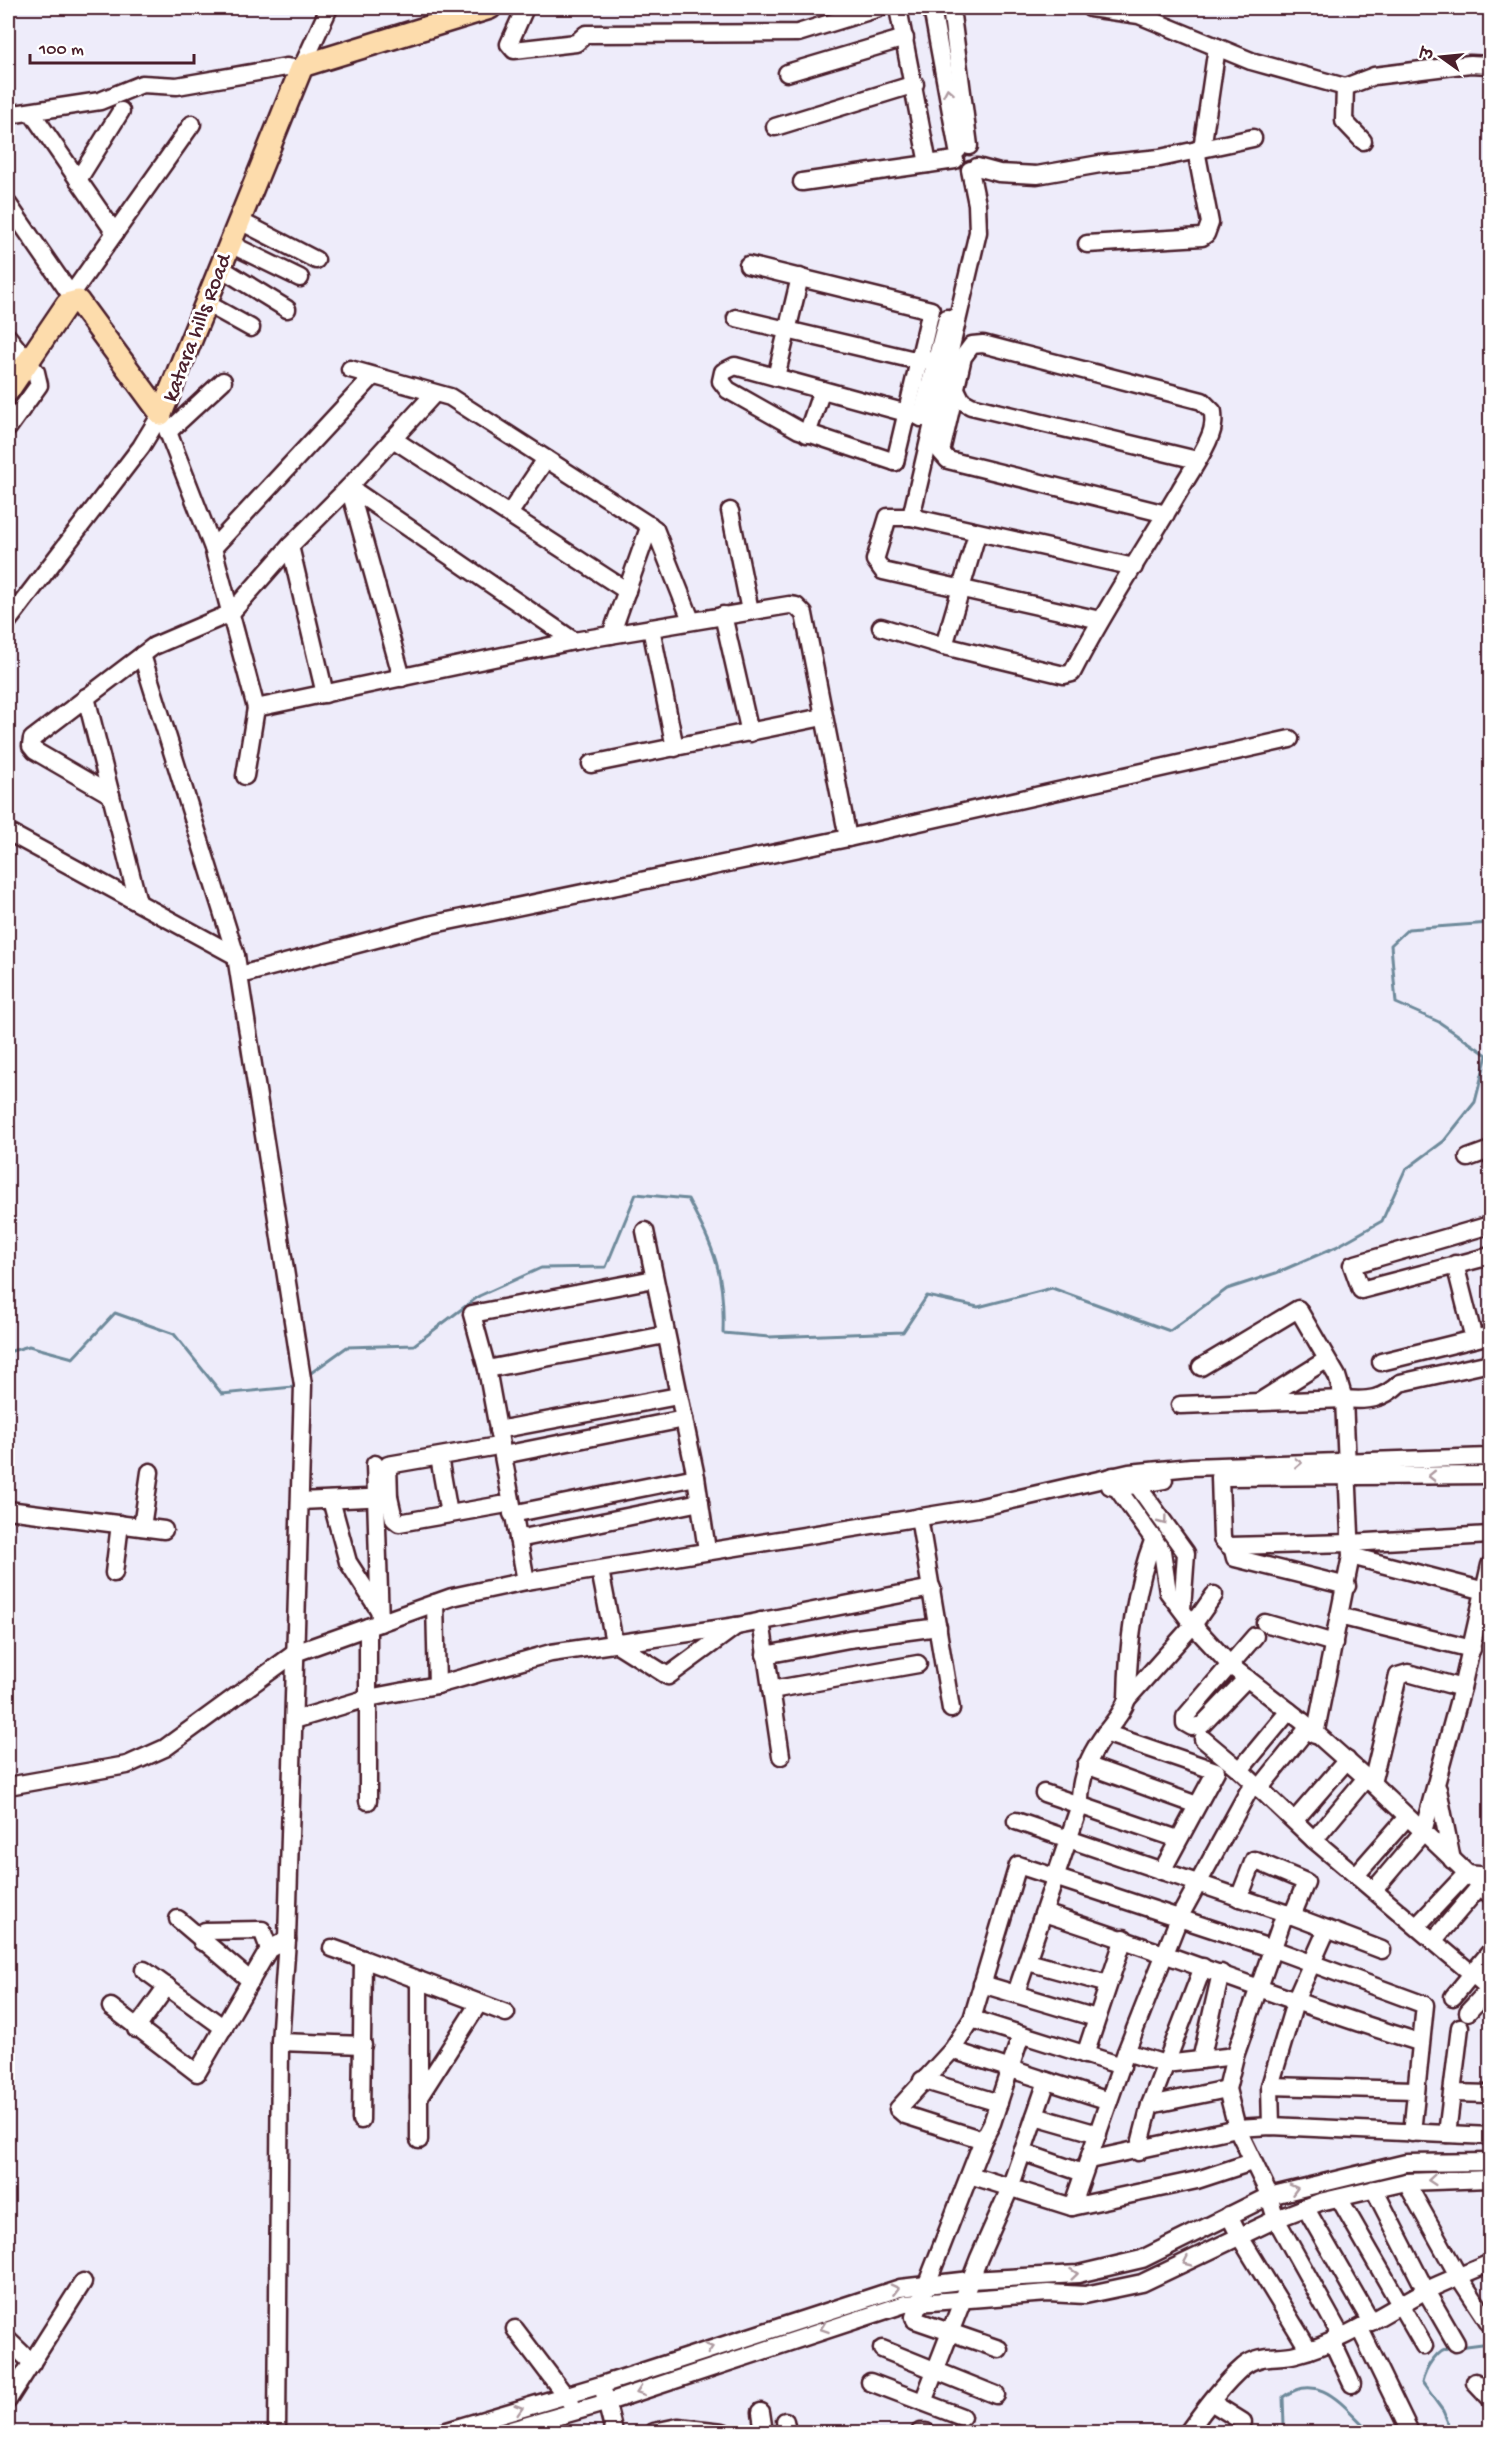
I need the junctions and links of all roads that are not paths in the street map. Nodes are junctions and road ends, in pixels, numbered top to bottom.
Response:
1 (329, 8) edge
2 (490, 8) edge
3 (525, 8) edge
4 (879, 8) edge
5 (898, 8) edge
6 (932, 8) edge
7 (951, 8) edge
8 (1090, 8) edge
9 (905, 38) junction
10 (1217, 47) junction
11 (1491, 65) edge
12 (296, 68) junction
13 (787, 73) dead end
14 (915, 84) junction
15 (1345, 87) junction
16 (121, 111) dead end
17 (32, 113) junction
18 (8, 115) edge
19 (192, 124) dead end
20 (775, 127) dead end
21 (1253, 138) dead end
22 (1363, 141) dead end
23 (1199, 150) junction
24 (965, 160) junction
25 (928, 164) junction
26 (78, 180) junction
27 (802, 182) dead end
28 (8, 204) edge
29 (238, 220) junction
30 (115, 233) junction
31 (973, 233) junction
32 (228, 243) junction
33 (1088, 244) dead end
34 (316, 260) dead end
35 (748, 265) dead end
36 (219, 267) junction
37 (800, 277) junction
38 (300, 278) dead end
39 (73, 298) junction
40 (204, 302) junction
41 (287, 309) dead end
42 (939, 314) junction
43 (736, 318) dead end
44 (251, 328) dead end
45 (787, 330) junction
46 (8, 337) edge
47 (29, 362) junction
48 (940, 362) junction
49 (350, 369) dead end
50 (373, 376) junction
51 (776, 377) junction
52 (223, 381) dead end
53 (956, 389) junction
54 (822, 390) junction
55 (8, 391) edge
56 (434, 394) junction
57 (157, 410) junction
58 (920, 418) junction
59 (8, 428) edge
60 (807, 434) junction
61 (393, 439) junction
62 (916, 443) junction
63 (546, 459) junction
64 (1197, 460) junction
65 (895, 462) junction
66 (349, 487) junction
67 (730, 511) dead end
68 (901, 513) junction
69 (509, 514) junction
70 (1166, 514) junction
71 (650, 525) junction
72 (977, 534) junction
73 (290, 546) junction
74 (213, 548) junction
75 (1134, 567) junction
76 (962, 590) junction
77 (627, 591) junction
78 (750, 611) junction
79 (231, 613) junction
80 (723, 615) junction
81 (691, 620) junction
82 (1100, 620) junction
83 (8, 621) edge
84 (881, 627) dead end
85 (651, 628) junction
86 (611, 635) junction
87 (574, 641) junction
88 (944, 646) junction
89 (142, 655) junction
90 (402, 678) junction
91 (326, 694) junction
92 (86, 697) junction
93 (256, 708) junction
94 (823, 717) junction
95 (750, 733) junction
96 (1290, 739) dead end
97 (675, 748) junction
98 (591, 764) dead end
99 (245, 776) dead end
100 (111, 795) junction
101 (8, 832) edge
102 (848, 838) junction
103 (138, 902) junction
104 (236, 956) junction
105 (240, 975) junction
106 (1491, 1150) edge
107 (1468, 1158) dead end
108 (1491, 1225) edge
109 (645, 1231) dead end
110 (1491, 1256) edge
111 (1455, 1264) junction
112 (654, 1279) junction
113 (665, 1335) junction
114 (1491, 1335) edge
115 (1474, 1339) junction
116 (1326, 1360) junction
117 (1381, 1362) dead end
118 (1491, 1363) edge
119 (1201, 1367) dead end
120 (487, 1369) junction
121 (678, 1396) junction
122 (1344, 1399) junction
123 (1258, 1403) junction
124 (1180, 1405) dead end
125 (590, 1413) junction
126 (684, 1419) junction
127 (498, 1430) junction
128 (596, 1437) junction
129 (498, 1451) junction
130 (439, 1457) junction
131 (1491, 1457) edge
132 (375, 1464) dead end
133 (1349, 1469) junction
134 (150, 1472) dead end
135 (1491, 1475) edge
136 (696, 1477) junction
137 (1220, 1477) junction
138 (1124, 1480) junction
139 (605, 1495) junction
140 (383, 1498) junction
141 (331, 1500) junction
142 (300, 1501) junction
143 (700, 1502) junction
144 (507, 1509) junction
145 (8, 1510) edge
146 (449, 1514) junction
147 (919, 1517) junction
148 (610, 1521) junction
149 (120, 1524) junction
150 (142, 1527) junction
151 (164, 1530) dead end
152 (1491, 1535) edge
153 (1154, 1538) junction
154 (518, 1539) junction
155 (1232, 1546) junction
156 (1183, 1548) junction
157 (707, 1550) junction
158 (1350, 1550) junction
159 (1491, 1565) edge
160 (600, 1570) junction
161 (114, 1574) dead end
162 (526, 1581) junction
163 (1347, 1586) junction
164 (932, 1588) junction
165 (1485, 1591) junction
166 (1214, 1595) dead end
167 (435, 1603) junction
168 (1182, 1609) junction
169 (1339, 1616) junction
170 (376, 1620) junction
171 (760, 1621) junction
172 (1193, 1625) junction
173 (737, 1626) junction
174 (938, 1627) junction
175 (614, 1642) junction
176 (1334, 1643) junction
177 (1472, 1649) junction
178 (295, 1653) junction
179 (765, 1655) junction
180 (918, 1664) dead end
181 (1231, 1666) junction
182 (1247, 1678) junction
183 (437, 1685) junction
184 (1462, 1688) junction
185 (771, 1690) junction
186 (368, 1698) junction
187 (1127, 1699) junction
188 (951, 1709) dead end
189 (1289, 1711) junction
190 (294, 1720) junction
191 (1106, 1732) junction
192 (1312, 1732) junction
193 (1203, 1739) dead end
194 (781, 1756) dead end
195 (1347, 1760) junction
196 (1086, 1765) junction
197 (1240, 1770) junction
198 (1369, 1780) junction
199 (1437, 1785) junction
200 (8, 1786) edge
201 (1253, 1790) junction
202 (1044, 1793) dead end
203 (368, 1801) dead end
204 (1080, 1804) junction
205 (1197, 1804) junction
206 (1407, 1817) junction
207 (1294, 1820) junction
208 (1016, 1821) dead end
209 (1424, 1832) junction
210 (1068, 1838) junction
211 (1178, 1839) junction
212 (1314, 1840) junction
213 (1452, 1860) junction
214 (1162, 1871) junction
215 (1357, 1874) junction
216 (1466, 1874) junction
217 (1056, 1876) junction
218 (1196, 1884) junction
219 (1487, 1886) edge
220 (1374, 1890) junction
221 (1239, 1898) junction
222 (1044, 1913) junction
223 (1289, 1915) junction
224 (1179, 1918) junction
225 (178, 1919) dead end
226 (1417, 1926) junction
227 (1327, 1929) junction
228 (262, 1930) junction
229 (1124, 1938) junction
230 (287, 1940) junction
231 (1433, 1941) junction
232 (202, 1942) junction
233 (332, 1948) dead end
234 (269, 1949) junction
235 (1273, 1949) junction
236 (1382, 1950) dead end
237 (1491, 1952) edge
238 (1166, 1955) junction
239 (363, 1959) junction
240 (1028, 1962) junction
241 (1312, 1963) junction
242 (1203, 1967) junction
243 (144, 1970) dead end
244 (1221, 1973) junction
245 (1471, 1974) junction
246 (419, 1980) junction
247 (251, 1981) junction
248 (982, 1984) junction
249 (1108, 1984) junction
250 (167, 1986) junction
251 (1259, 1987) junction
252 (1490, 1988) edge
253 (1016, 1993) junction
254 (1453, 1997) dead end
255 (1296, 1999) junction
256 (479, 2003) junction
257 (111, 2007) dead end
258 (1468, 2012) dead end
259 (506, 2013) dead end
260 (1096, 2018) junction
261 (972, 2019) junction
262 (1460, 2027) dead end
263 (224, 2028) junction
264 (136, 2029) junction
265 (1021, 2035) junction
266 (280, 2042) junction
267 (1419, 2042) junction
268 (363, 2045) junction
269 (952, 2050) junction
270 (1085, 2055) junction
271 (1235, 2056) junction
272 (1124, 2059) junction
273 (1200, 2060) junction
274 (1165, 2064) junction
275 (1009, 2069) junction
276 (922, 2080) junction
277 (1047, 2081) junction
278 (1270, 2086) junction
279 (1227, 2089) junction
280 (1414, 2090) junction
281 (1453, 2093) junction
282 (1491, 2094) edge
283 (419, 2097) junction
284 (1109, 2101) junction
285 (999, 2103) junction
286 (1150, 2105) junction
287 (1035, 2116) junction
288 (361, 2120) dead end
289 (1271, 2126) junction
290 (1237, 2128) junction
291 (1098, 2133) junction
292 (1412, 2133) junction
293 (1447, 2134) junction
294 (1491, 2136) edge
295 (419, 2140) dead end
296 (983, 2140) junction
297 (1022, 2152) junction
298 (1138, 2152) junction
299 (1252, 2162) junction
300 (1491, 2162) edge
301 (1086, 2167) junction
302 (970, 2175) junction
303 (1491, 2179) edge
304 (1406, 2182) junction
305 (1010, 2188) junction
306 (1266, 2188) junction
307 (1374, 2189) junction
308 (1339, 2198) junction
309 (1072, 2208) junction
310 (1305, 2208) junction
311 (1230, 2215) junction
312 (1276, 2219) junction
313 (1240, 2237) junction
314 (1491, 2263) edge
315 (1459, 2277) junction
316 (978, 2280) junction
317 (83, 2283) dead end
318 (928, 2284) junction
319 (1426, 2291) junction
320 (963, 2300) junction
321 (921, 2301) junction
322 (1399, 2306) junction
323 (848, 2312) junction
324 (1488, 2321) dead end
325 (1366, 2326) junction
326 (515, 2329) dead end
327 (761, 2331) junction
328 (951, 2332) junction
329 (1336, 2338) junction
330 (8, 2340) edge
331 (1456, 2343) dead end
332 (1424, 2346) dead end
333 (766, 2348) junction
334 (882, 2349) dead end
335 (999, 2349) dead end
336 (1309, 2349) junction
337 (32, 2362) junction
338 (936, 2371) junction
339 (870, 2382) dead end
340 (1475, 2382) dead end
341 (1352, 2384) dead end
342 (601, 2385) junction
343 (566, 2395) junction
344 (996, 2395) dead end
345 (1491, 2398) edge
346 (8, 2400) edge
347 (608, 2402) junction
348 (923, 2402) junction
349 (1211, 2402) junction
350 (577, 2411) junction
351 (761, 2412) dead end
352 (962, 2417) dead end
353 (1243, 2422) dead end
354 (688, 2430) edge
355 (1193, 2431) edge
356 (277, 2433) edge
357 (443, 2433) edge
358 (504, 2433) edge
359 (614, 2433) edge
360 (654, 2433) edge
361 (723, 2433) edge
362 (764, 2433) edge
363 (920, 2433) edge
364 (926, 2433) edge
365 (1410, 2433) edge

1 - 12 street
2 - 12 main road
3 - 4 street
5 - 9 street
24 -> 6 street
7 - 24 street
8 - 10 street
9 - 13 street
9 - 14 street
10 - 15 street
10 - 23 street
11 - 15 street
12 - 17 street
12 - 29 main road, katara hills Road
14 - 20 street
14 - 25 street
15 - 22 street
16 - 26 street
17 - 18 street
17 - 26 street
19 - 30 street
21 - 23 street
23 - 24 street
23 - 33 street
24 - 25 street
24 - 31 street
25 - 27 street
26 - 30 street
28 - 39 street
29 - 32 main road, katara hills Road
29 - 34 street
30 - 39 street
31 - 42 street
31 - 48 street
32 - 36 main road, katara hills Road
32 - 38 street
35 - 37 street
36 - 40 main road, katara hills Road
36 - 41 street
37 - 42 street
37 - 45 street
39 - 47 main road
39 - 57 main road, katara hills Road
40 - 44 street
40 - 57 main road, katara hills Road
42 - 48 street
43 - 45 street
45 - 48 street
45 - 51 street
46 - 47 street
47 - 55 main road
47 - 59 street
48 - 53 street
48 - 58 street
48 - 58 street
48 - 64 street
49 - 50 street
50 - 56 street
50 - 74 street
51 - 54 street
51 - 60 street
52 - 57 street
53 - 64 street
53 - 70 street
54 - 58 street
54 - 60 street
56 - 61 street
56 - 63 street
57 - 74 street
57 - 83 street
58 - 62 street
58 - 65 street
58 - 68 street
60 - 65 street
61 - 66 street
61 - 69 street
62 - 65 street
62 - 68 street
63 - 69 street
63 - 71 street
64 - 70 street
66 - 73 street
66 - 87 street
66 - 90 street
67 - 78 street
68 - 72 street
68 - 76 street
69 - 77 street
70 - 75 street
71 - 77 street
71 - 81 street
72 - 75 street
72 - 76 street
73 - 79 street
73 - 91 street
74 - 79 street
75 - 82 street
76 - 82 street
76 - 88 street
77 - 86 street
78 - 80 street
78 - 94 street
79 - 89 street
79 - 93 street
80 - 81 street
80 - 95 street
81 - 85 street
82 - 88 street
84 - 88 street
85 - 86 street
85 - 97 street
86 - 87 street
87 - 90 street
89 - 92 street
89 - 104 street
90 - 91 street
91 - 93 street
92 - 100 street
92 - 100 street
93 - 99 street
94 - 95 street
94 - 102 street
95 - 97 street
96 - 102 street
97 - 98 street
100 - 103 street
101 - 103 street
102 - 105 street
103 - 104 street
104 - 105 street
105 - 142 street
106 - 107 street
108 - 111 street
109 - 112 street
110 - 111 street
111 - 115 street
112 - 113 street
112 - 120 street
113 - 120 street
113 - 121 street
114 - 115 street
115 - 117 street
116 - 119 street
116 - 122 street
116 - 123 street
118 - 122 street
120 - 127 street
121 - 125 street
121 - 126 street
122 - 123 street
122 - 133 street
123 - 124 street
125 - 127 street
125 - 128 street
126 - 128 street
126 - 136 street
127 - 129 street
128 - 129 street
129 - 130 street
129 - 144 street
130 - 140 street
130 - 146 street
131 - 133 street
132 - 140 street
135 -> 133 street
133 - 137 street
138 -> 133 street
133 - 158 street
134 - 150 street
136 - 139 street
136 - 143 street
137 - 138 street
137 - 155 street
138 - 147 street
138 - 153 street
138 -> 156 street
139 - 144 street
139 - 148 street
140 - 141 street
140 - 146 street
140 - 170 street
141 - 142 street
141 - 170 street
142 - 178 street
143 - 148 street
143 - 157 street
144 - 146 street
144 - 154 street
145 - 149 street
147 - 157 street
147 - 164 street
148 - 154 street
149 - 150 street
149 - 161 street
150 - 151 street
152 - 158 street
153 - 156 street
153 - 168 street
153 - 187 street
154 - 162 street
155 - 158 street
155 - 163 street
156 - 168 street
157 - 160 street
158 - 163 street
158 - 165 street
159 - 165 street
160 - 162 street
160 - 175 street
162 - 167 street
163 - 169 street
164 - 171 street
164 - 174 street
165 - 177 street
166 - 172 street
167 - 170 street
167 - 183 street
168 - 172 street
169 - 176 street
169 - 177 street
170 - 178 street
170 - 186 street
171 - 173 street
171 - 179 street
172 - 181 street
172 - 187 street
173 - 175 street
173 - 175 street
174 - 179 street
174 - 188 street
175 - 183 street
176 - 181 street
176 - 192 street
177 - 184 street
178 - 190 street
178 - 200 street
179 - 185 street
180 - 185 street
181 - 182 street
181 - 182 street
182 - 189 street
183 - 186 street
184 - 198 street
184 - 199 street
185 - 194 street
186 - 190 street
186 - 203 street
187 - 191 street
189 - 192 street
189 - 197 street
190 - 230 street
191 - 196 street
191 - 205 street
192 - 195 street
192 - 201 street
193 - 197 street
195 - 198 street
195 - 207 street
196 - 204 street
196 - 205 street
197 - 201 street
198 - 206 street
198 - 212 street
199 - 209 street
199 - 213 street
201 - 207 street
201 - 218 street
202 - 204 street
204 - 210 street
204 - 211 street
205 - 211 street
206 - 209 street
206 - 215 street
207 - 212 street
208 - 210 street
209 - 213 street
209 - 220 street
210 - 214 street
210 - 217 street
211 - 214 street
212 - 215 street
213 - 216 street
214 - 218 street
215 - 220 street
216 - 219 street
216 - 226 street
217 - 222 street
217 - 224 street
217 - 248 street
218 - 221 street
218 - 224 street
219 - 231 street
220 - 226 street
221 - 223 street
221 - 223 street
222 - 229 street
222 - 240 street
223 - 227 street
223 - 235 street
224 - 235 street
224 - 238 street
225 - 232 street
226 - 231 street
227 - 236 street
227 - 241 street
228 - 230 street
228 - 232 street
228 - 234 street
229 - 238 street
229 - 249 street
230 - 234 street
230 - 266 street
231 - 245 street
232 - 247 street
233 - 239 street
234 - 247 street
235 - 241 street
235 - 251 street
237 - 245 street
238 - 242 street
238 - 272 street
239 - 246 street
239 - 268 street
240 - 249 street
240 - 253 street
241 - 255 street
241 - 267 street
242 - 244 street
242 - 274 street
243 - 250 street
244 - 251 street
244 - 273 street
245 - 252 street
245 - 254 street
246 - 256 street
246 - 283 street
247 - 263 street
248 - 253 street
248 - 261 street
249 - 260 street
250 - 263 street
250 - 264 street
251 - 255 street
251 - 271 street
252 - 258 street
253 - 260 street
255 - 267 street
255 - 278 street
256 - 259 street
256 - 283 street
257 - 264 street
260 - 270 street
261 - 265 street
261 - 269 street
262 - 281 street
263 - 264 street
265 - 270 street
265 - 275 street
266 - 268 street
266 - 356 street
267 - 280 street
268 - 288 street
269 - 275 street
269 - 276 street
270 - 272 street
271 - 273 street
271 - 279 street
272 - 274 street
272 - 284 street
273 - 274 street
274 - 286 street
275 - 277 street
275 - 285 street
276 - 285 street
276 - 296 street
277 - 284 street
277 - 287 street
278 - 280 street
278 - 289 street
279 - 286 street
279 - 290 street
280 - 292 street
281 - 282 street
281 - 293 street
283 - 295 street
284 - 291 street
285 - 296 street
286 - 298 street
287 - 291 street
287 - 297 street
289 - 290 street
289 - 292 street
290 - 298 street
290 - 299 street
291 - 301 street
292 - 293 street
293 - 294 street
296 - 302 street
297 - 301 street
297 - 305 street
298 - 301 street
299 - 306 street
299 - 309 street
306 -> 300 street
301 - 309 street
302 - 305 street
302 - 318 street
303 -> 304 street
304 - 307 street
304 - 315 street
305 - 309 street
305 - 316 street
306 - 311 street
306 - 312 street
307 - 308 street
307 - 319 street
308 - 310 street
308 - 322 street
310 - 312 street
310 - 325 street
311 - 313 street
316 -> 311 street
312 - 313 street
312 - 329 street
313 -> 320 street
313 - 336 street
314 - 315 street
315 - 319 street
315 - 324 street
316 - 318 street
316 - 320 street
317 - 337 street
318 - 321 street
323 -> 318 street
319 - 322 street
319 - 331 street
320 - 321 street
320 - 328 street
321 - 323 street
321 - 328 street
322 - 325 street
322 - 332 street
323 - 327 street
323 -> 333 street
325 - 329 street
325 - 365 street
326 - 343 street
327 - 333 street
342 -> 327 street
328 - 335 street
328 - 338 street
329 - 336 street
329 - 341 street
330 - 337 street
333 -> 347 street
334 - 338 street
336 - 349 street
337 - 346 street
338 - 344 street
338 - 348 street
339 - 348 street
340 - 345 street
342 - 343 street
342 - 347 street
343 - 350 street
357 -> 343 street
347 - 350 street
347 - 359 street
348 - 352 street
349 - 353 street
349 - 355 street
350 - 358 street
351 - 362 street
354 - 360 street
354 - 361 street
363 - 364 street

